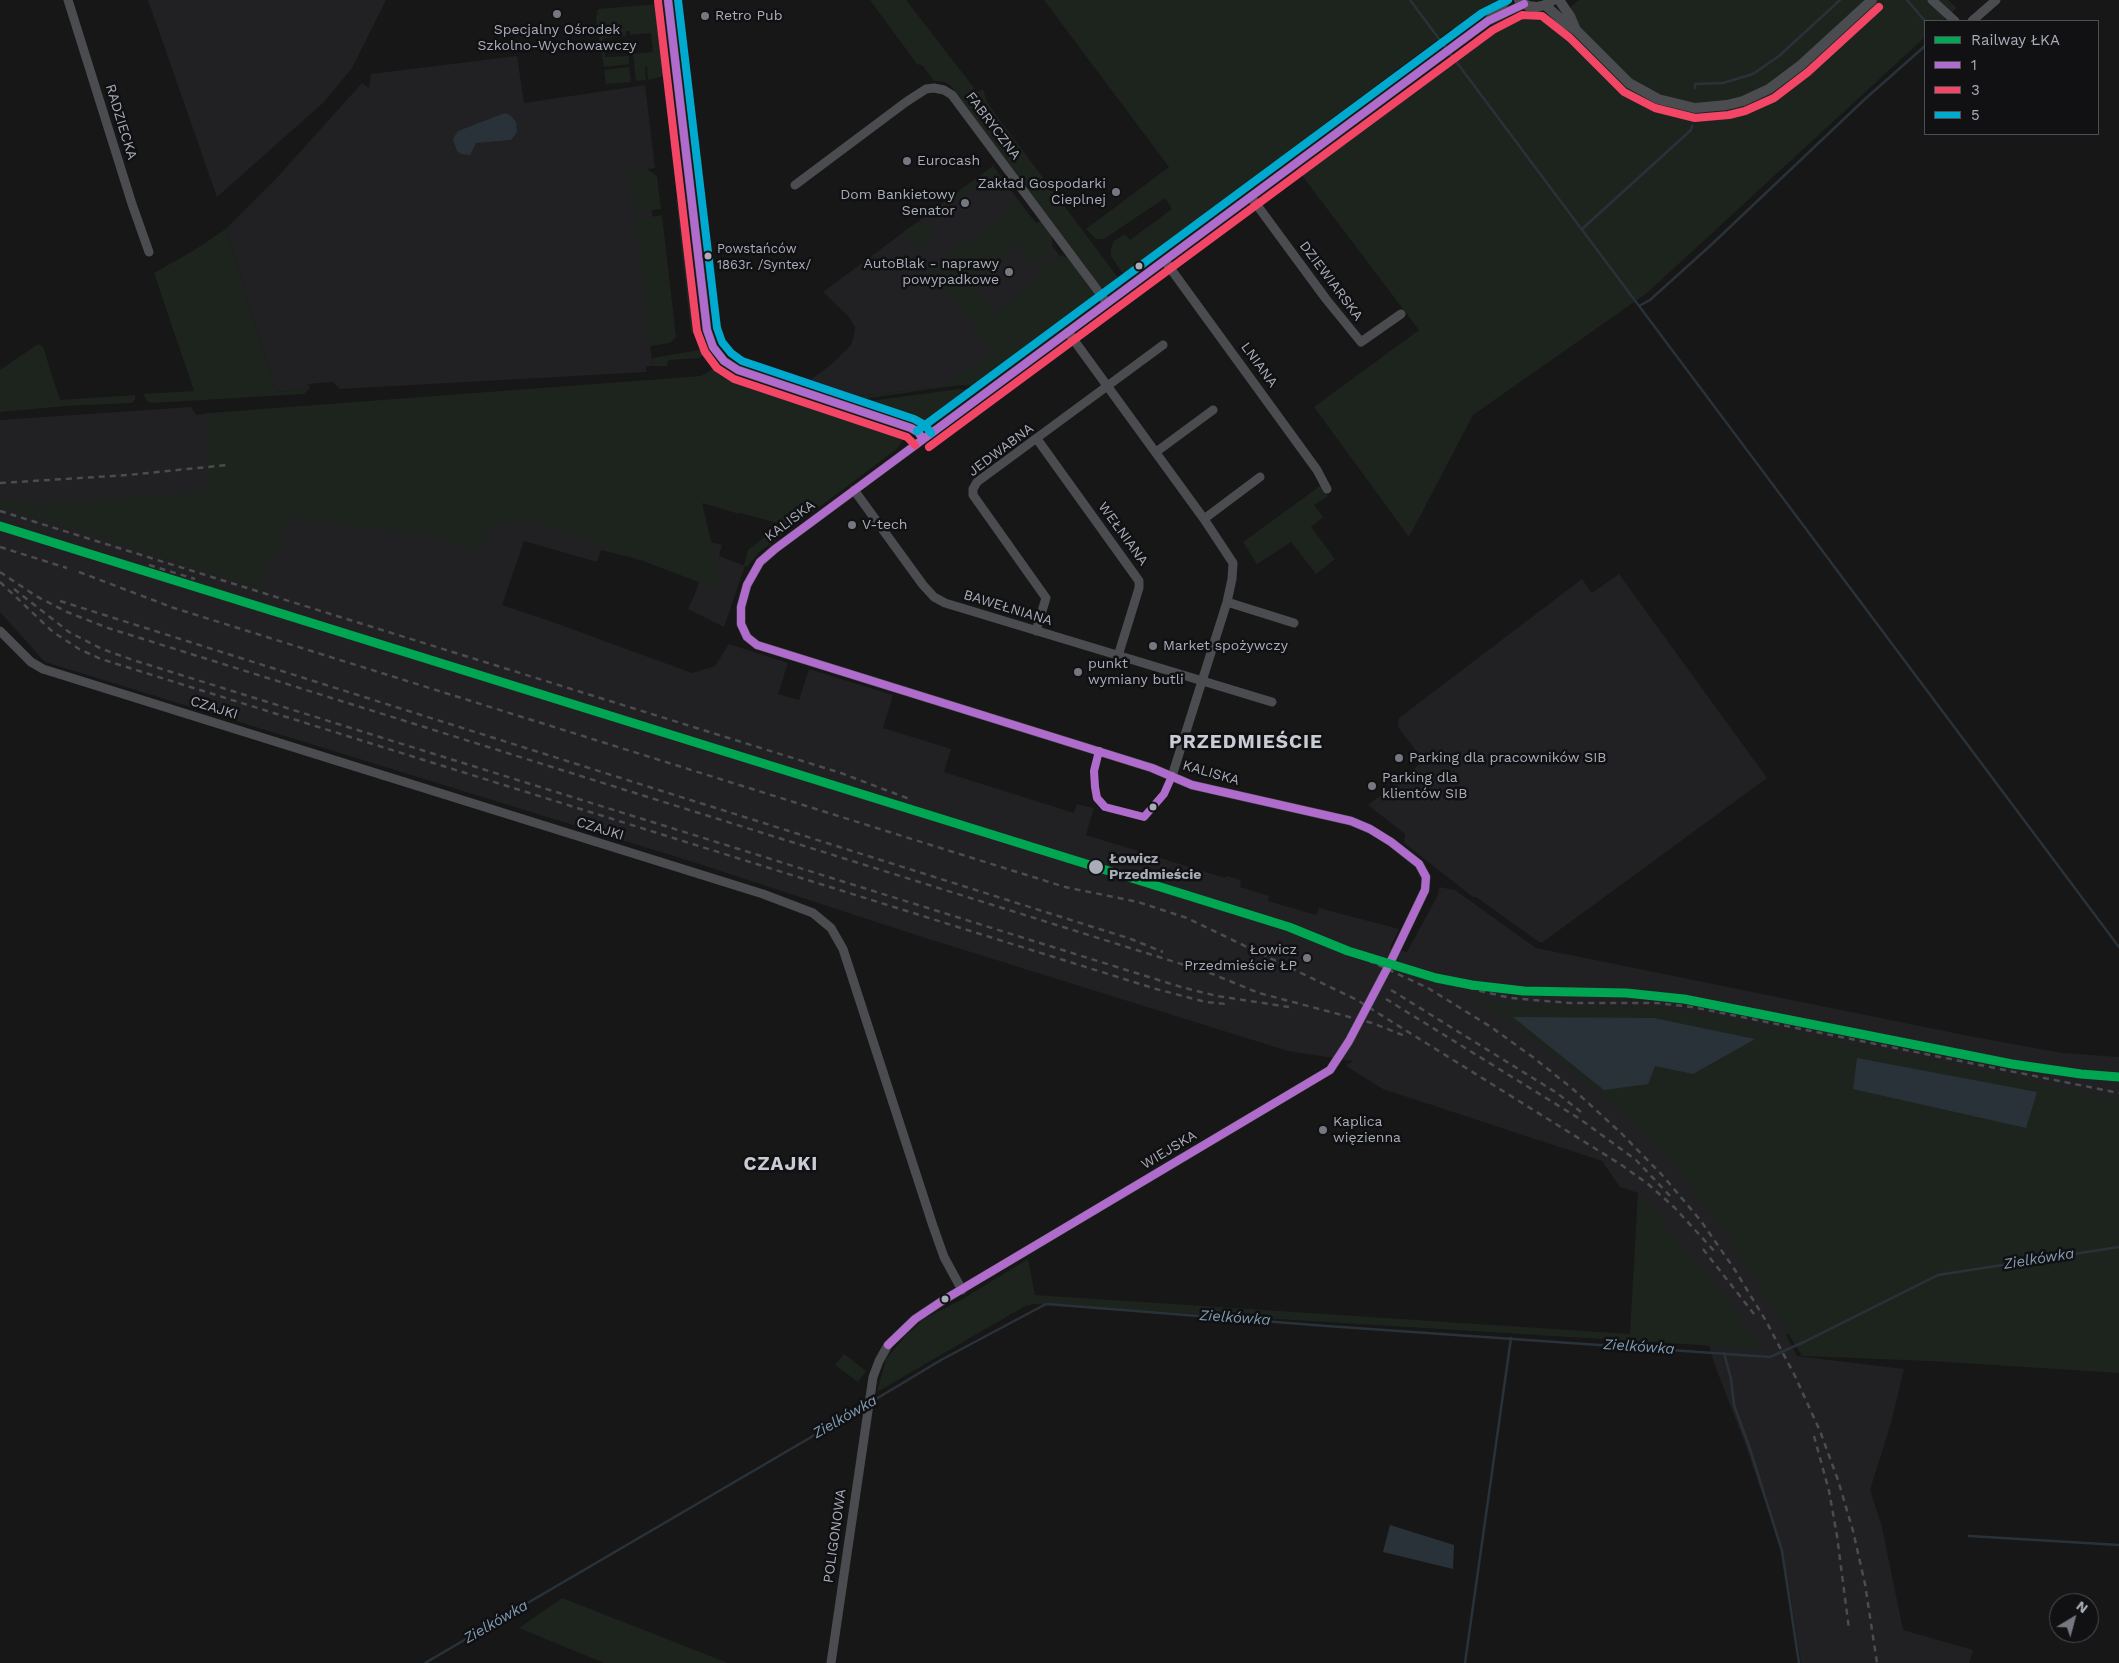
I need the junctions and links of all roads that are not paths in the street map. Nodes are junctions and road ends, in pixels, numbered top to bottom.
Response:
1 (68, 0) edge
2 (668, 0) edge
3 (1507, 0) edge
4 (1559, 0) edge
5 (1872, 0) edge
6 (1932, 0) edge
7 (1996, 0) edge
8 (1522, 2) edge
9 (1549, 3) edge
10 (1954, 20) edge
11 (1973, 20) edge
12 (1488, 21) junction
13 (1576, 30) junction
14 (795, 185) dead end
15 (1251, 197) junction
16 (149, 252) dead end
17 (1165, 261) junction
18 (1106, 303) junction
19 (1401, 314) dead end
20 (1068, 332) junction
21 (1163, 345) dead end
22 (1108, 386) junction
23 (1214, 410) dead end
24 (923, 439) junction
25 (1037, 439) junction
26 (1156, 452) junction
27 (1260, 477) dead end
28 (1327, 489) dead end
29 (854, 490) junction
30 (1204, 519) junction
31 (1227, 602) junction
32 (1294, 623) dead end
33 (0, 631) edge
34 (1036, 631) junction
35 (1118, 656) junction
36 (1202, 682) junction
37 (1272, 702) dead end
38 (1172, 776) junction
39 (1426, 877) joint
40 (962, 1290) junction
41 (870, 1394) joint
42 (830, 1663) edge

1 - 16 street, RADZIECKA
2 - 24 street
3 - 12 street, KALISKA
4 - 13 street
5 - 13 street
6 - 10 street
7 - 11 street
8 - 9 street
8 - 12 street, KALISKA
9 - 13 street
12 - 15 street, KALISKA
14 - 18 street, FABRYCZNA
15 - 17 street, KALISKA
15 - 19 street, DZIEWIARSKA
17 - 18 street, KALISKA
17 - 28 street, LNIANA
18 - 20 street, KALISKA
20 - 22 street
20 - 24 street, KALISKA
21 - 22 street, JEDWABNA
22 - 25 street, JEDWABNA
22 - 26 street
23 - 26 street
24 - 29 street, KALISKA
25 - 34 street, JEDWABNA
25 - 35 street, WEŁNIANA
26 - 30 street
27 - 30 street
29 - 34 street, BAWEŁNIANA
29 - 38 street, KALISKA
30 - 31 street
31 - 32 street
31 - 36 street
33 - 40 street, CZAJKI
34 - 35 street, BAWEŁNIANA
35 - 36 street, BAWEŁNIANA
36 - 37 street, BAWEŁNIANA
36 - 38 street
38 - 39 street, KALISKA
39 - 40 street, WIEJSKA
40 - 41 street, WIEJSKA
41 - 42 street, POLIGONOWA

